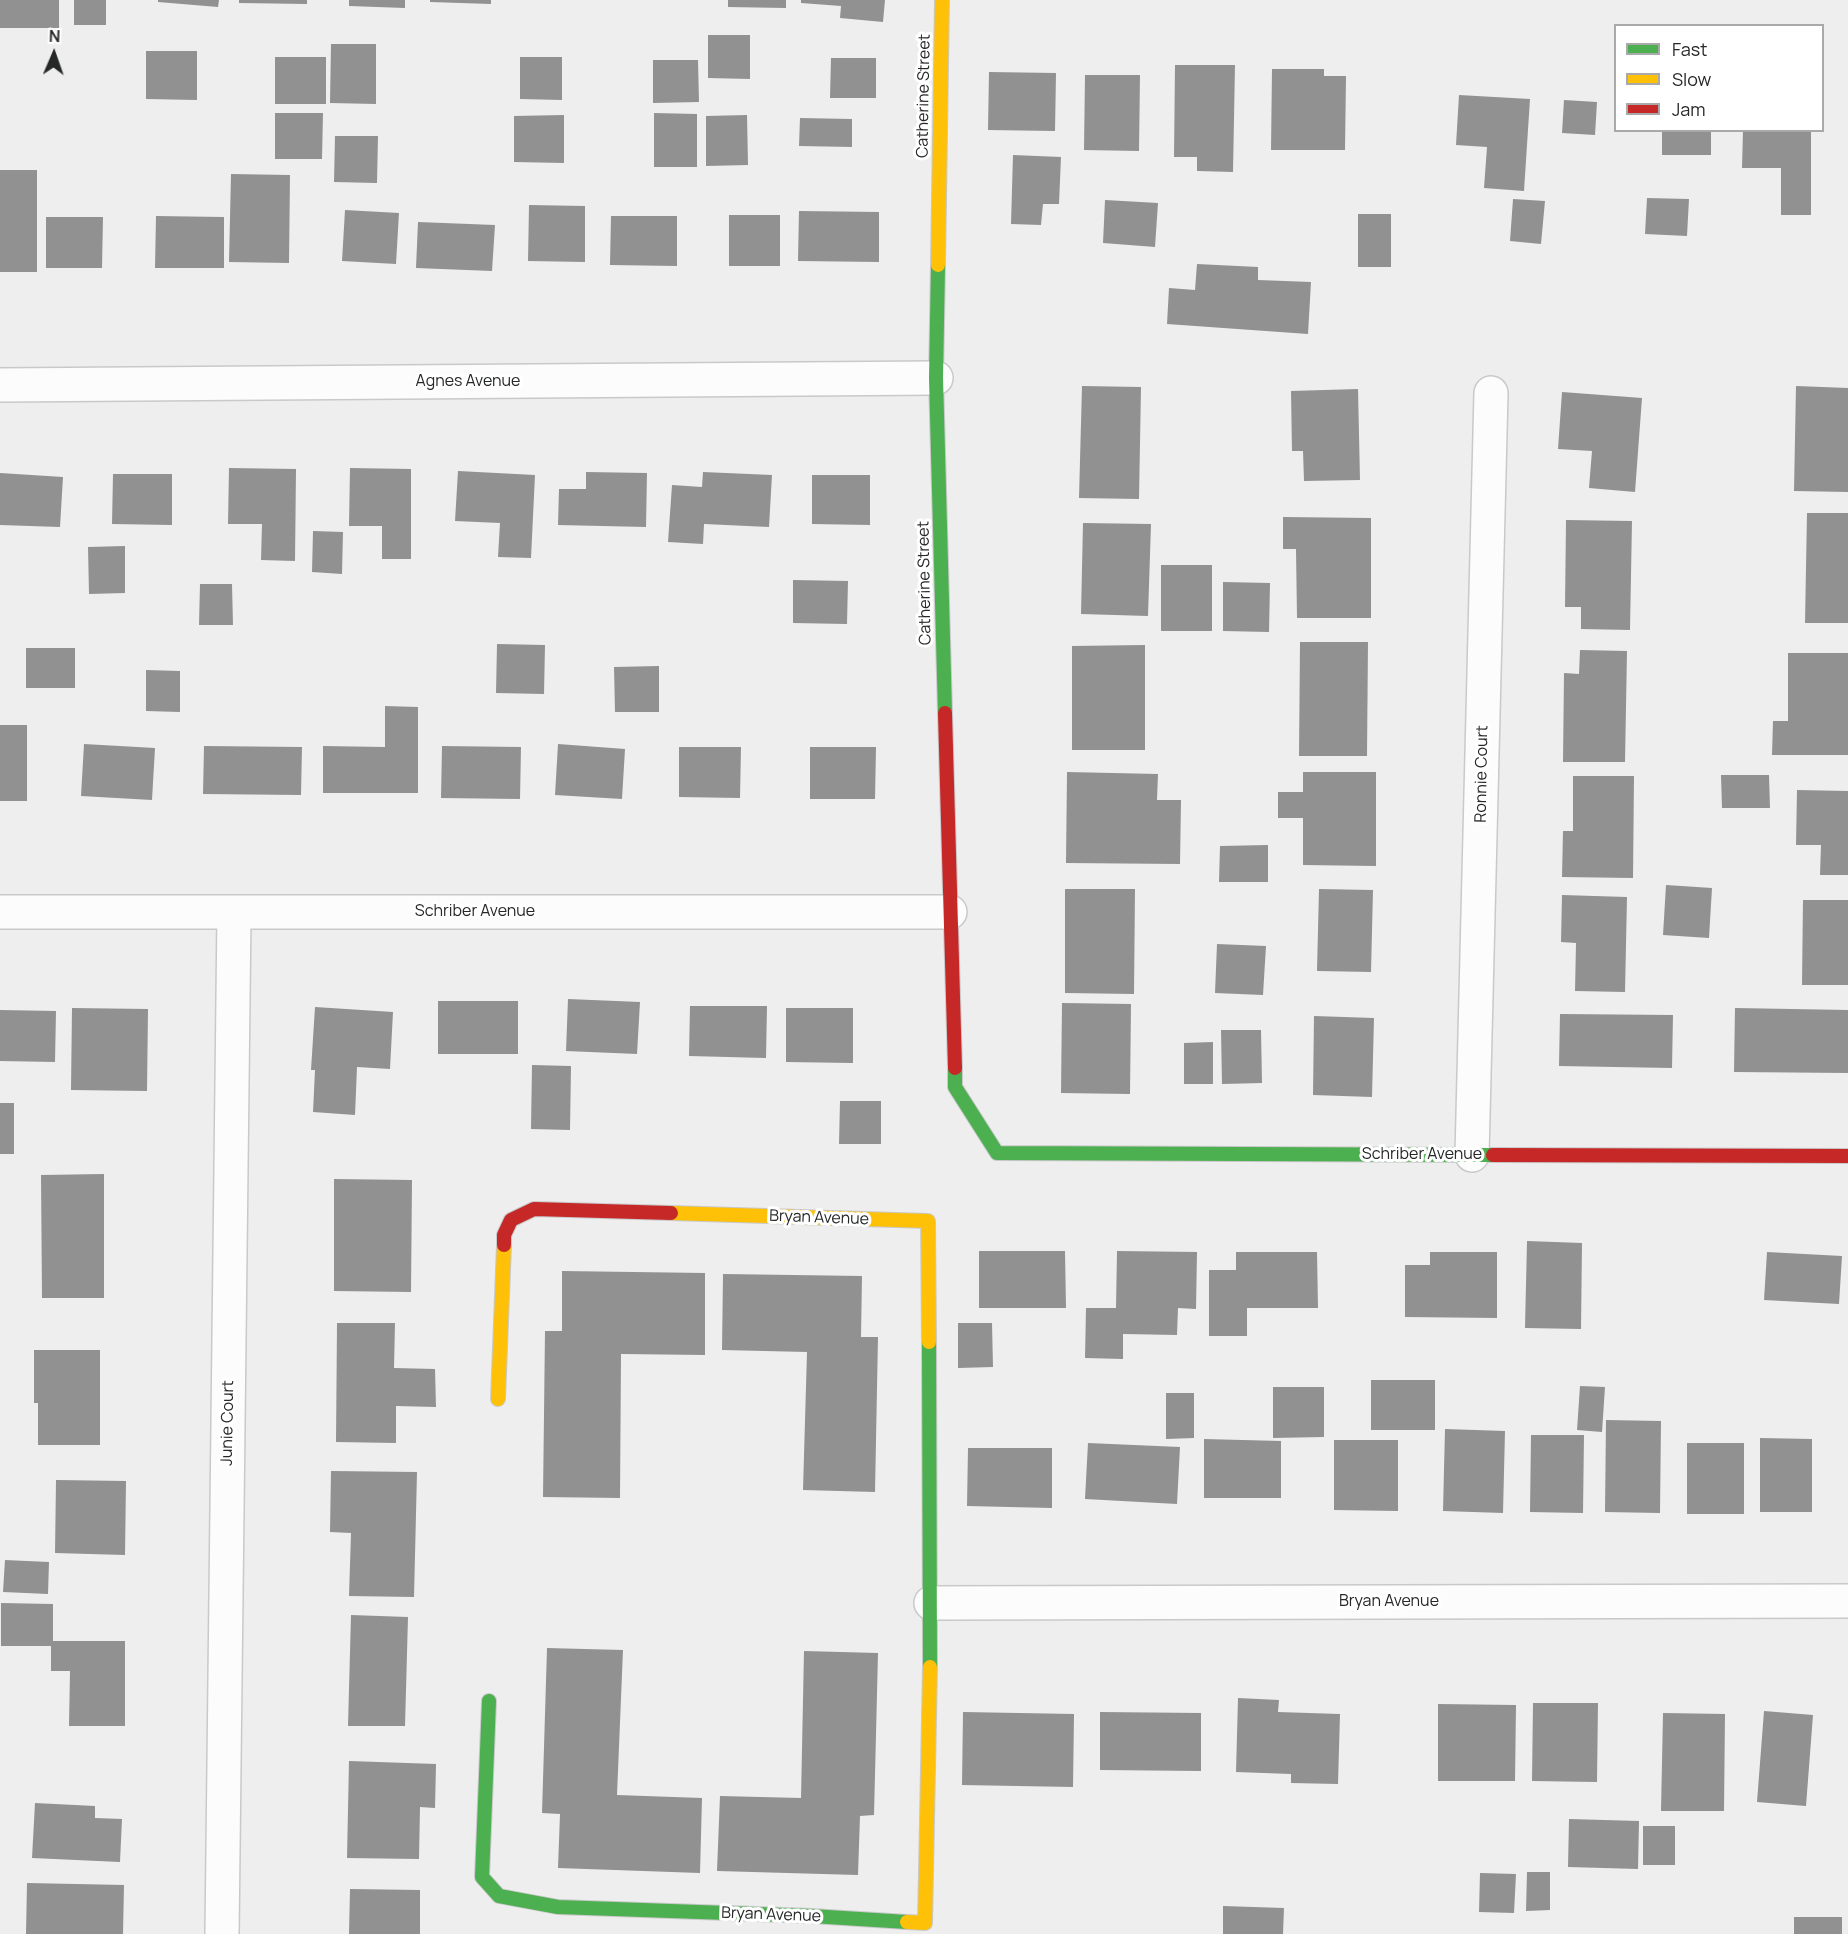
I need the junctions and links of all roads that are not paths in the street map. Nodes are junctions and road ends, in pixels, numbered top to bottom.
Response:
1 (942, 0) edge
2 (936, 378) junction
3 (0, 385) edge
4 (1491, 393) dead end
5 (0, 912) edge
6 (950, 912) junction
7 (234, 913) junction
8 (997, 1153) joint
9 (1472, 1155) junction
10 (1848, 1156) edge
11 (498, 1399) dead end
12 (1848, 1600) edge
13 (931, 1603) junction
14 (489, 1701) dead end
15 (222, 1934) edge

1 - 2 street, Catherine Street
2 - 3 street, Agnes Avenue
2 - 6 street, Catherine Street
4 - 9 street, Ronnie Court
5 - 7 street, Schriber Avenue
6 - 7 street, Schriber Avenue
6 - 8 street, Catherine Street
7 - 15 street, Junie Court
8 - 9 street, Schriber Avenue
9 - 10 street, Schriber Avenue
11 - 13 street, Bryan Avenue
12 - 13 street, Bryan Avenue
13 - 14 street, Bryan Avenue

